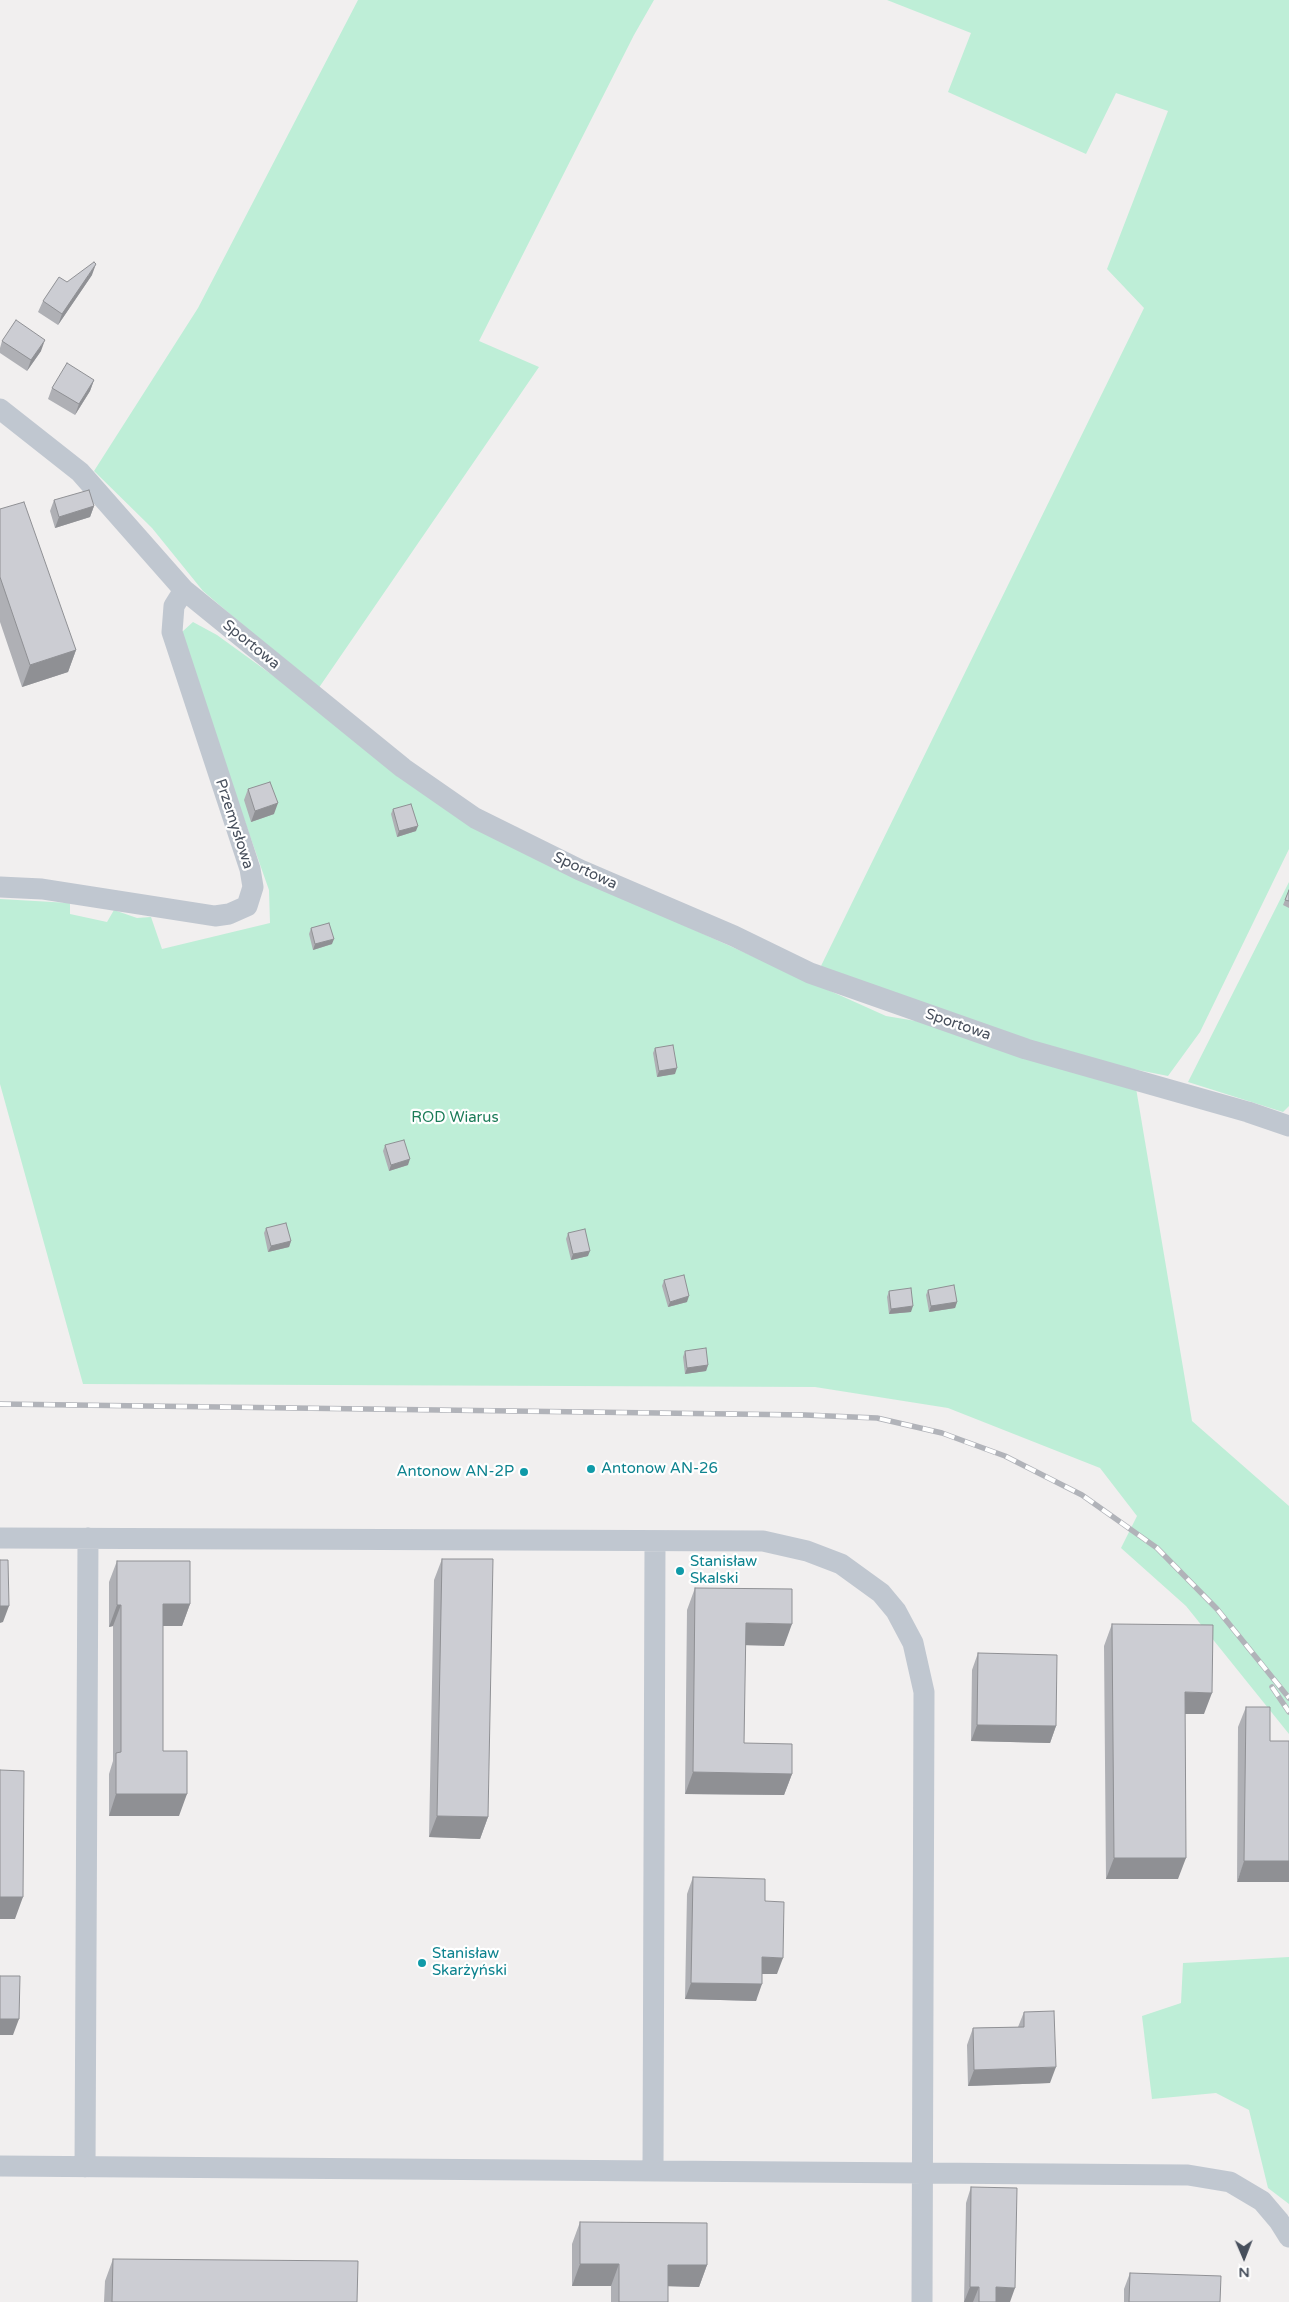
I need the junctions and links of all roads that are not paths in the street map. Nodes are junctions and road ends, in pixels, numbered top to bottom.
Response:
1 (0, 409) edge
2 (184, 590) junction
3 (0, 887) edge
4 (1289, 1126) edge
5 (0, 1538) edge
6 (88, 1538) junction
7 (655, 1542) junction
8 (0, 2166) edge
9 (85, 2167) junction
10 (653, 2171) junction
11 (922, 2173) junction
12 (1289, 2237) edge
13 (922, 2302) edge

1 - 2 street, Sportowa
2 - 3 street, Przemysłowa
2 - 4 street, Sportowa
5 - 6 street
6 - 7 street
6 - 9 street
7 - 10 street
7 - 11 street
8 - 9 street
9 - 10 street
10 - 11 street
11 - 12 street
11 - 13 street

